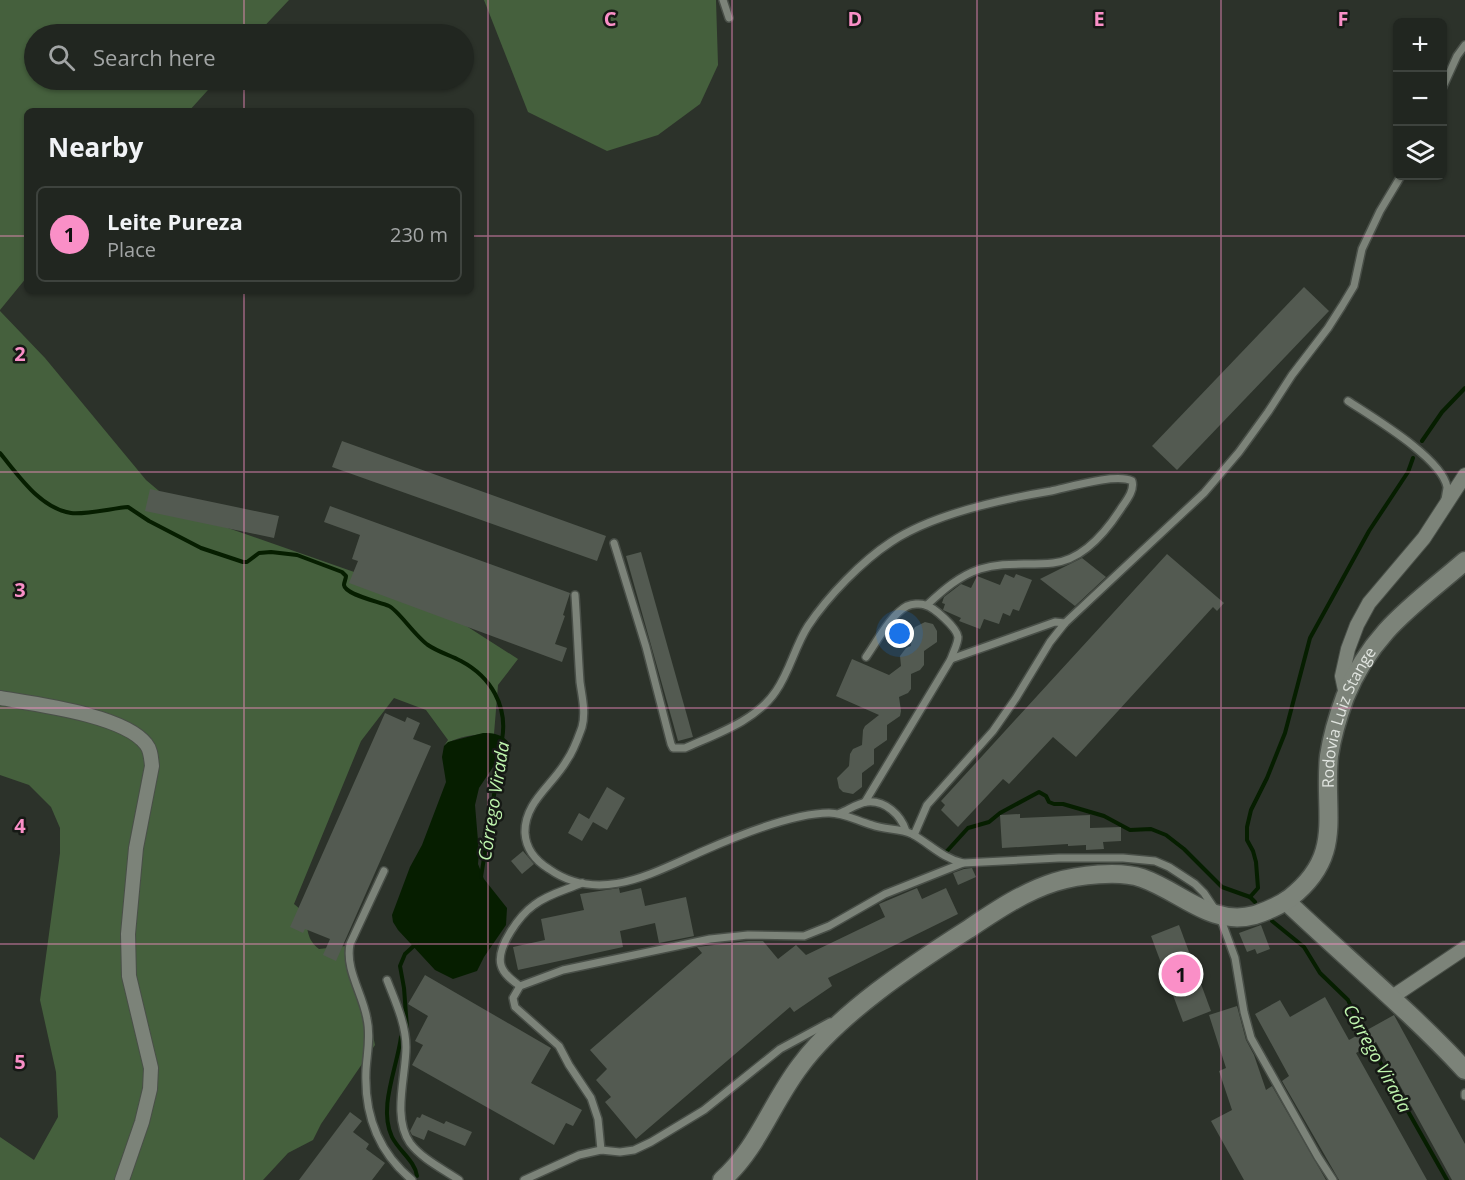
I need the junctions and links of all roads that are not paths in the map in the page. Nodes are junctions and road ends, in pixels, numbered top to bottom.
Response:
1 (723, 0) edge
2 (729, 18) dead end
3 (1465, 45) edge
4 (1447, 80) edge
5 (1399, 180) edge
6 (1348, 401) dead end
7 (1465, 475) edge
8 (1444, 507) junction
9 (614, 543) dead end
10 (1465, 561) edge
11 (575, 596) dead end
12 (927, 605) junction
13 (1065, 623) junction
14 (866, 657) dead end
15 (951, 659) junction
16 (1346, 695) junction
17 (0, 698) edge
18 (865, 802) junction
19 (840, 813) junction
20 (906, 831) junction
21 (914, 835) junction
22 (963, 863) junction
23 (384, 871) dead end
24 (582, 883) junction
25 (1286, 901) junction
26 (1220, 917) junction
27 (1465, 948) edge
28 (387, 980) dead end
29 (520, 986) junction
30 (1392, 997) junction
31 (861, 1006) junction
32 (1465, 1070) edge
33 (601, 1150) junction
34 (122, 1180) edge
35 (412, 1180) edge
36 (459, 1180) edge
37 (524, 1180) edge
38 (722, 1180) edge
39 (1333, 1180) edge

1 - 2 lane
3 - 4 lane
5 - 13 lane
6 - 8 lane
7 - 8 street
8 - 16 street
9 - 12 lane
10 - 16 street, Rodovia Luiz Stange
11 - 24 lane
12 - 14 lane
12 - 15 lane
13 - 15 lane
13 - 21 lane
15 - 18 lane
16 - 25 street, Rodovia Luiz Stange
17 - 34 street
18 - 19 lane
18 - 20 lane
19 - 20 lane
19 - 24 lane
20 - 21 lane
21 - 22 lane
22 - 26 lane
22 - 29 lane
23 - 35 lane
24 - 29 lane
25 - 26 street, Rodovia Luiz Stange
25 - 30 street
26 - 31 street
26 - 39 lane
27 - 30 street
28 - 36 lane
29 - 33 lane
30 - 32 street
31 - 33 lane
31 - 38 street
33 - 37 lane

